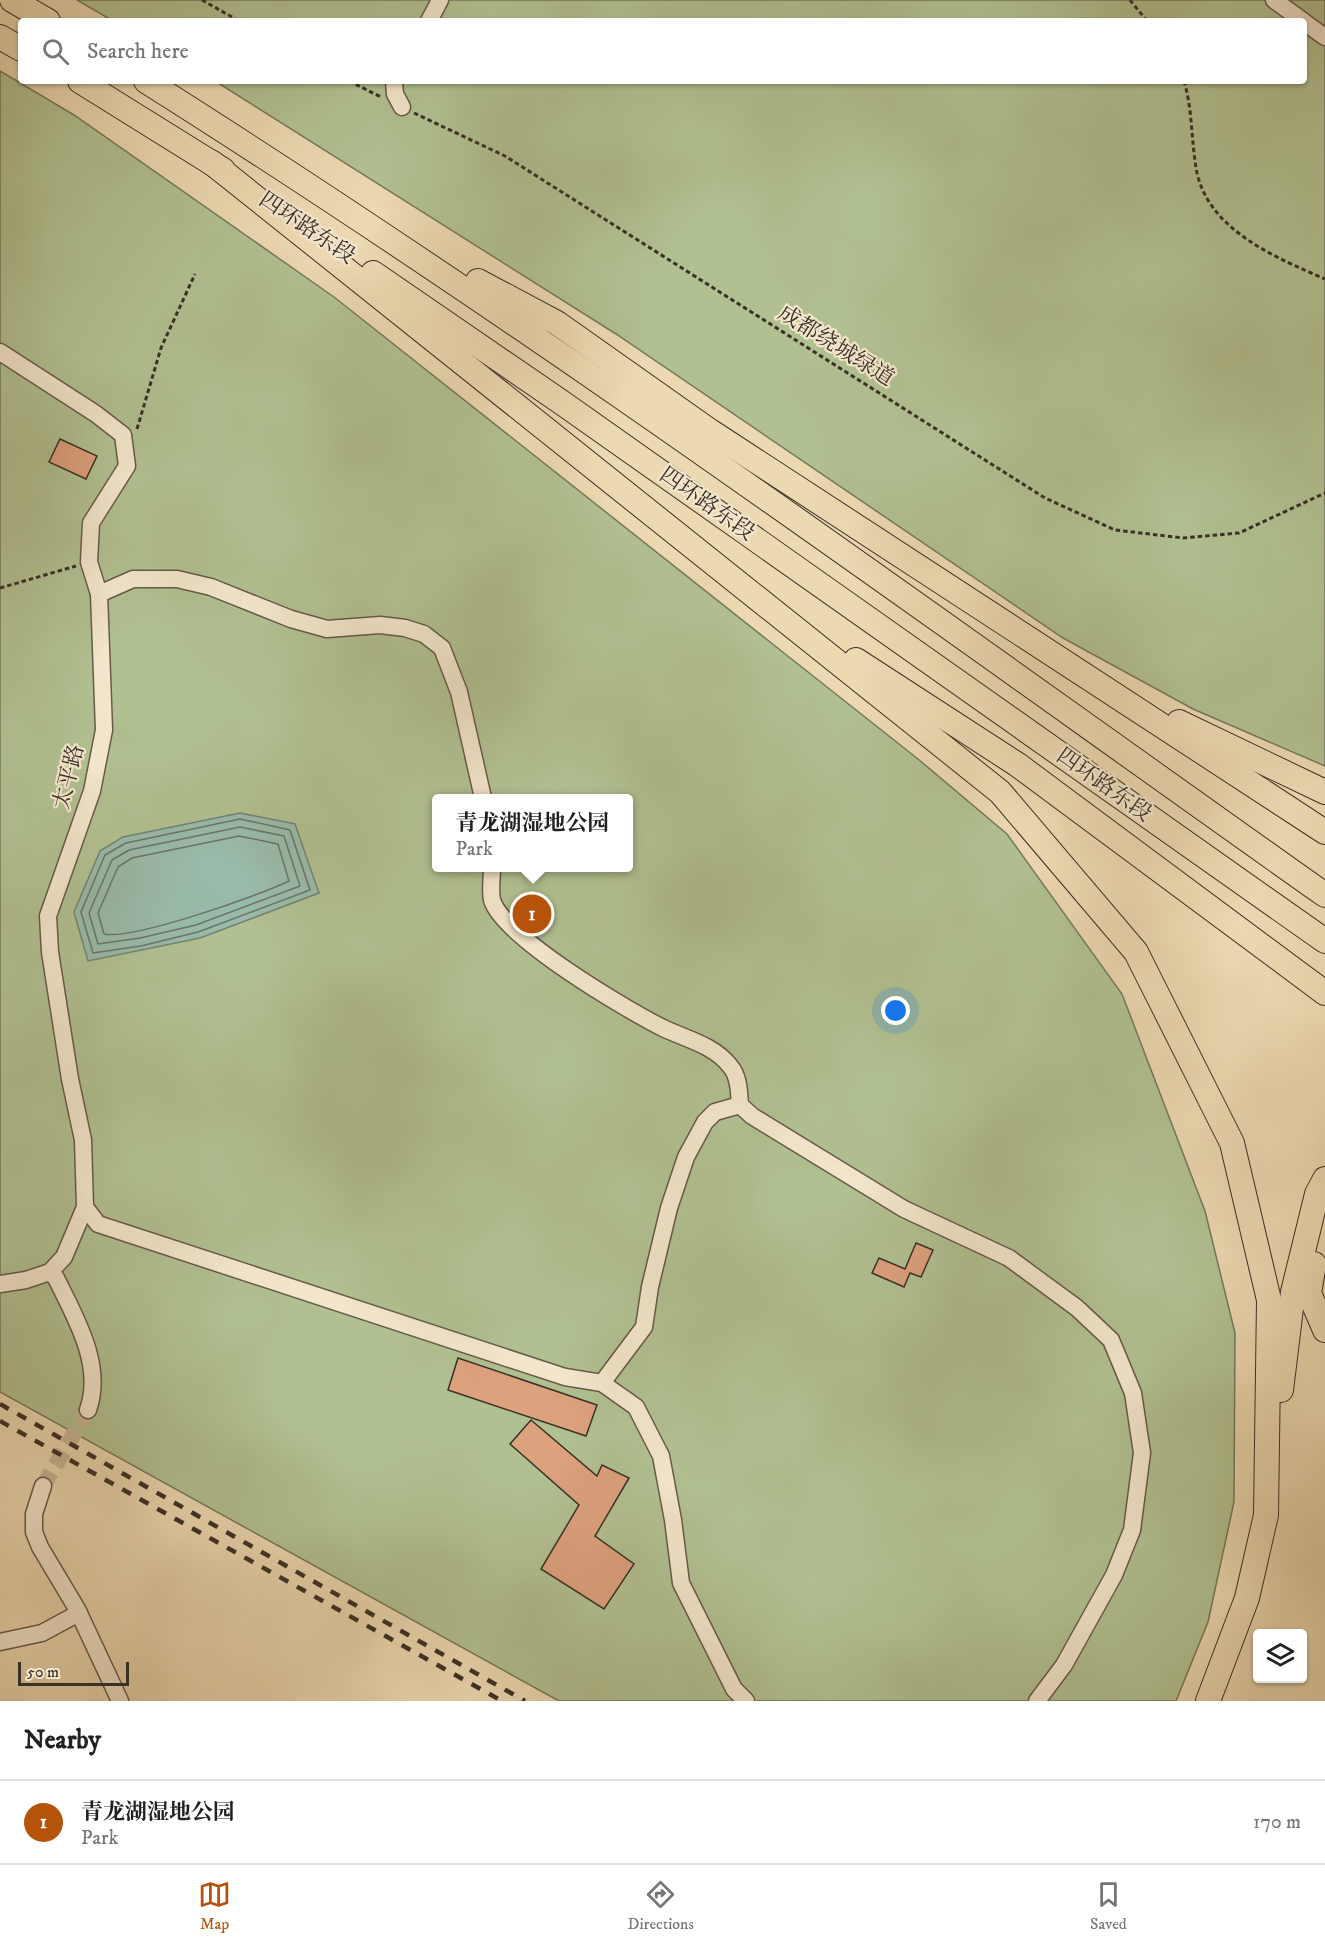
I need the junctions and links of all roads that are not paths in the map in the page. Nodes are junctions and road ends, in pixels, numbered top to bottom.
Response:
1 (12, 0) edge
2 (440, 0) edge
3 (1274, 0) edge
4 (43, 18) edge
5 (431, 18) edge
6 (1300, 18) edge
7 (1307, 23) edge
8 (0, 37) edge
9 (1325, 37) edge
10 (18, 47) edge
11 (85, 84) edge
12 (151, 84) edge
13 (394, 84) edge
14 (402, 107) road end
15 (211, 162) junction
16 (347, 210) junction
17 (0, 352) edge
18 (738, 583) junction
19 (99, 594) junction
20 (1075, 669) junction
21 (1325, 792) edge
22 (482, 794) edge
23 (1325, 832) edge
24 (492, 872) edge
25 (1325, 895) edge
26 (1325, 941) edge
27 (1325, 993) edge
28 (740, 1105) junction
29 (1325, 1179) edge
30 (85, 1208) junction
31 (1325, 1228) edge
32 (50, 1272) junction
33 (0, 1284) edge
34 (1325, 1330) edge
35 (602, 1383) junction
36 (88, 1410) tunnel mouth
37 (43, 1485) tunnel mouth
38 (1266, 1515) junction
39 (79, 1613) junction
40 (0, 1642) edge
41 (120, 1701) edge
42 (746, 1701) edge
43 (1037, 1701) edge
44 (1208, 1701) edge

1 - 4 highway
2 - 5 street
3 - 6 street
7 - 9 street
8 - 10 highway
11 - 15 highway, 四环路东段
12 - 16 highway, 四环路东段
13 - 14 street
15 - 18 highway
15 - 26 highway, 四环路东段
16 - 20 highway
16 - 25 highway, 四环路东段
17 - 19 street, 太平路
18 - 27 highway
18 - 38 highway
19 - 22 street
19 - 30 street, 太平路
20 - 21 highway
20 - 23 highway
24 - 28 street
28 - 35 street
28 - 43 street
29 - 38 highway
30 - 32 street, 太平路
30 - 35 street
31 - 34 highway
32 - 33 street
32 - 36 street
35 - 42 street
37 - 39 street
38 - 44 highway
39 - 40 street
39 - 41 street

